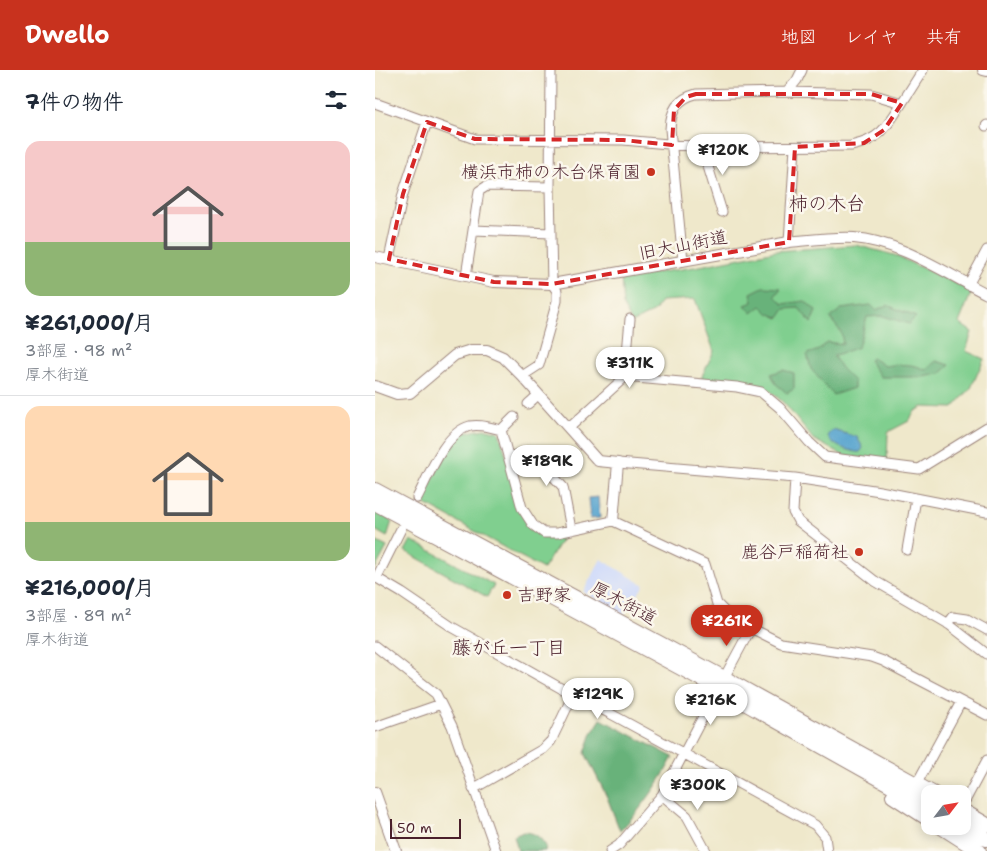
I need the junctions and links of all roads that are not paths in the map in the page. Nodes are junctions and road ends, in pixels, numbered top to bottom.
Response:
1 (551, 70) edge
2 (802, 70) edge
3 (923, 70) edge
4 (983, 70) edge
5 (987, 71) edge
6 (787, 92) junction
7 (375, 103) edge
8 (902, 103) junction
9 (427, 122) junction
10 (551, 140) junction
11 (672, 146) junction
12 (702, 147) junction
13 (795, 147) junction
14 (550, 187) junction
15 (722, 212) dead end
16 (474, 230) junction
17 (551, 233) junction
18 (789, 242) junction
19 (987, 250) edge
20 (375, 257) edge
21 (389, 260) junction
22 (683, 261) junction
23 (466, 276) junction
24 (553, 284) junction
25 (968, 284) junction
26 (987, 294) edge
27 (630, 319) dead end
28 (522, 376) junction
29 (625, 377) junction
30 (375, 386) edge
31 (538, 395) junction
32 (528, 404) dead end
33 (514, 418) dead end
34 (987, 427) edge
35 (569, 428) junction
36 (501, 430) junction
37 (508, 457) junction
38 (618, 464) junction
39 (795, 478) junction
40 (375, 490) edge
41 (417, 498) dead end
42 (916, 499) junction
43 (375, 503) edge
44 (987, 512) edge
45 (613, 521) junction
46 (401, 529) dead end
47 (571, 529) junction
48 (905, 544) dead end
49 (376, 577) edge
50 (947, 624) junction
51 (751, 628) junction
52 (987, 630) edge
53 (375, 646) edge
54 (987, 654) edge
55 (721, 683) junction
56 (573, 695) junction
57 (961, 702) junction
58 (441, 704) junction
59 (987, 716) edge
60 (773, 718) junction
61 (375, 727) edge
62 (683, 754) junction
63 (987, 760) edge
64 (917, 783) junction
65 (921, 785) edge
66 (921, 786) edge
67 (473, 789) junction
68 (971, 791) edge
69 (375, 792) edge
70 (662, 794) junction
71 (921, 802) edge
72 (971, 809) edge
73 (971, 812) edge
74 (921, 814) edge
75 (987, 814) edge
76 (987, 825) edge
77 (971, 831) edge
78 (954, 835) edge
79 (987, 840) edge
80 (396, 851) edge
81 (496, 851) edge
82 (610, 851) edge
83 (706, 851) edge
84 (827, 851) edge
85 (979, 851) edge

1 - 10 street
2 - 6 street
3 - 8 street
4 - 5 street
6 - 8 street
6 - 11 street
7 - 9 street
8 - 13 street
9 - 10 street
9 - 21 street
10 - 11 street
10 - 14 street
11 - 12 street
11 - 22 street
12 - 13 street
12 - 15 street
13 - 18 street
14 - 16 street
14 - 17 street
16 - 17 street
16 - 23 street
17 - 24 street
18 - 22 street, 旧大山街道
18 - 25 street, 旧大山街道
19 - 25 street
20 - 21 street, 旧大山街道
21 - 23 street, 旧大山街道
22 - 24 street, 旧大山街道
23 - 24 street, 旧大山街道
24 - 28 street
25 - 26 street, 旧大山街道
27 - 29 street
28 - 30 street
28 - 31 street
29 - 34 street
29 - 35 street
31 - 32 street
31 - 35 street
33 - 36 street
35 - 38 street
36 - 37 street
36 - 41 street
37 - 47 street
37 - 47 street
38 - 39 street
38 - 45 street
39 - 42 street
39 - 50 street
40 - 55 highway, 厚木街道
42 - 44 street
42 - 48 street
43 - 55 highway, 厚木街道
45 - 47 street
45 - 51 street
46 - 49 street
49 - 56 street
50 - 52 street
50 - 54 street
51 - 55 street
51 - 57 street
53 - 58 street
55 - 60 highway, 厚木街道
55 - 62 street
55 - 64 highway, 厚木街道
56 - 62 street
56 - 67 street
57 - 59 street
57 - 64 street
58 - 61 street
58 - 67 street
60 - 71 highway, 厚木街道
60 - 74 highway
62 - 70 street
62 - 84 street
63 - 68 street
64 - 65 highway
64 - 66 highway, 厚木街道
67 - 81 street
69 - 80 street
70 - 82 street
70 - 83 street
72 - 75 highway
73 - 76 highway
77 - 79 highway
78 - 85 highway

